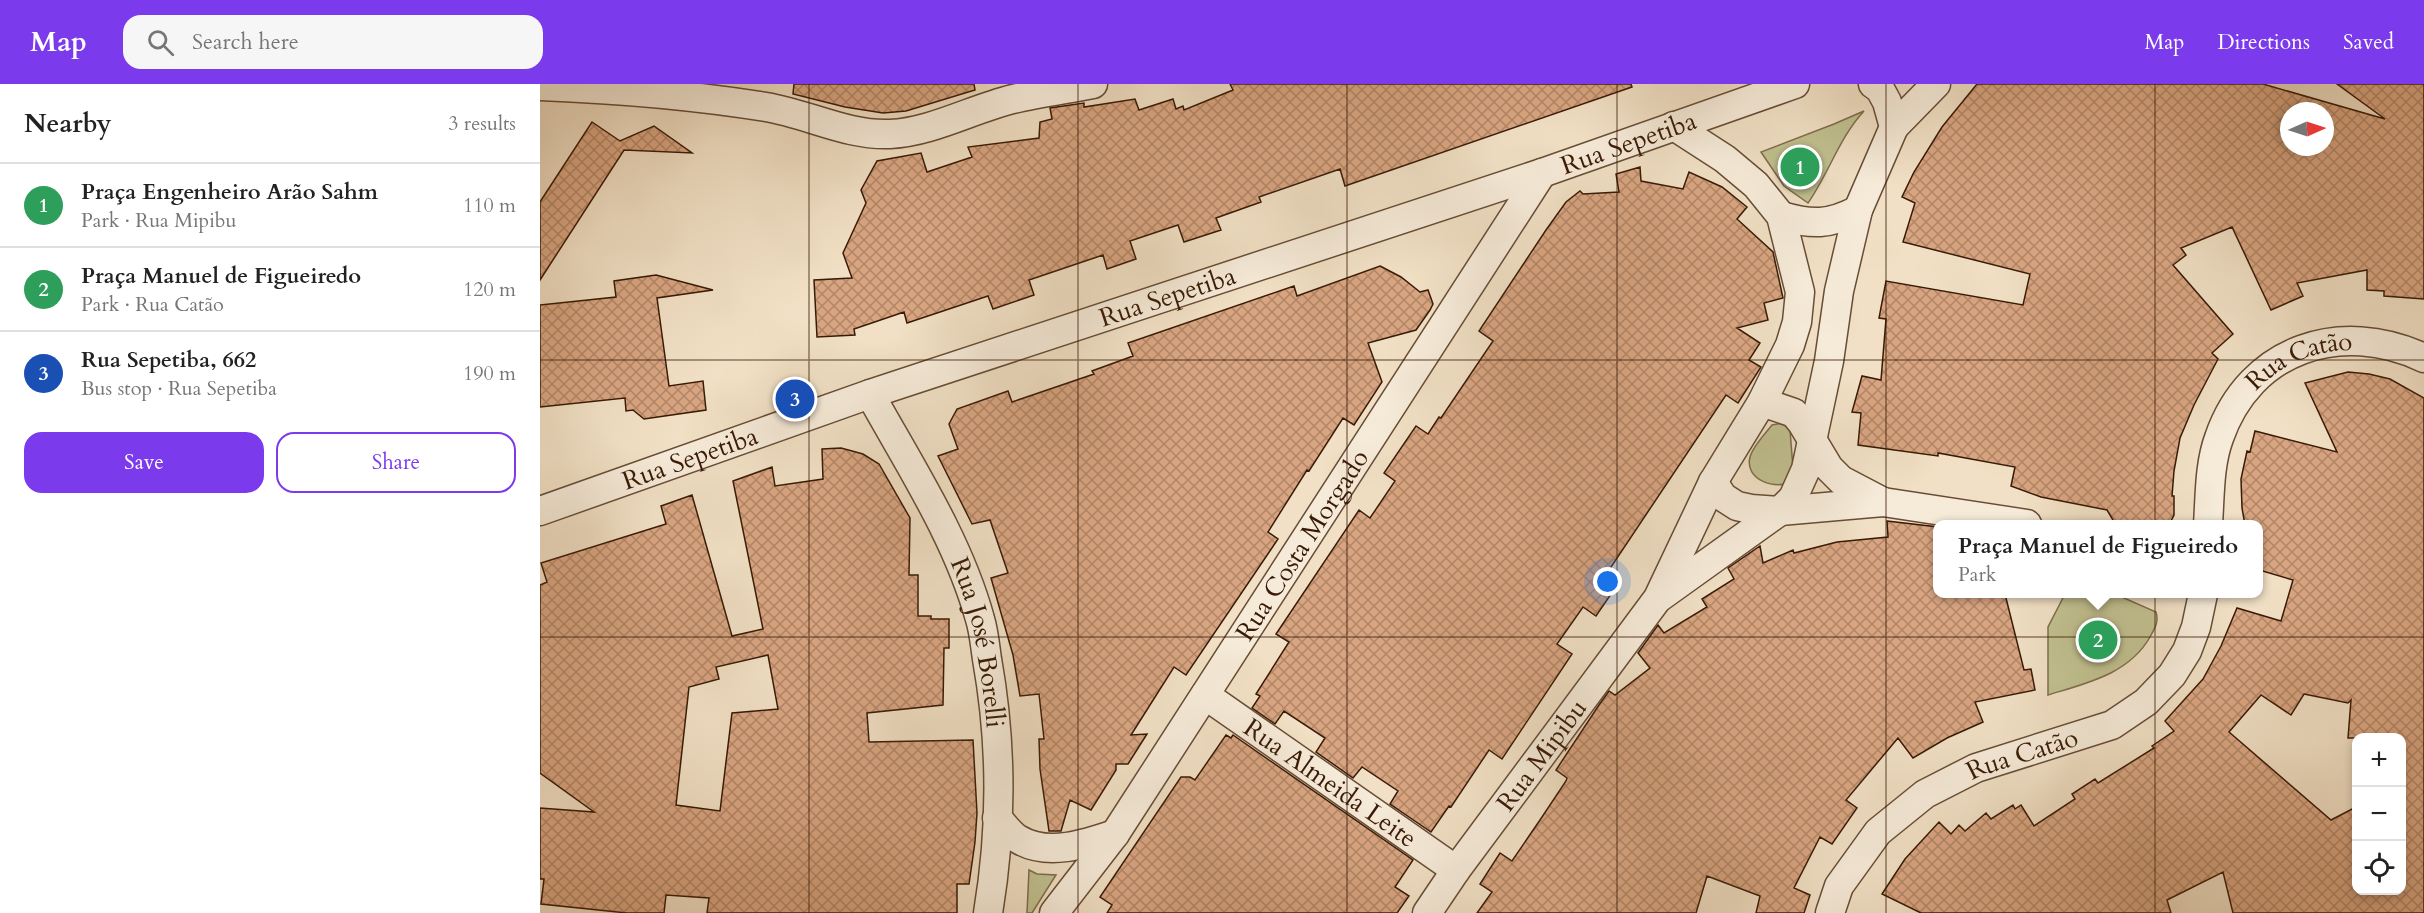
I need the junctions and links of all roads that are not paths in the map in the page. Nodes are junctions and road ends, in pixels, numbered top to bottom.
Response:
1 (1093, 84) edge
2 (1795, 84) edge
3 (1873, 84) edge
4 (1936, 84) edge
5 (540, 86) edge
6 (1674, 126) junction
7 (1894, 127) junction
8 (1542, 173) junction
9 (1858, 210) junction
10 (1781, 216) junction
11 (1839, 291) junction
12 (1800, 292) junction
13 (2424, 358) edge
14 (870, 394) junction
15 (1762, 402) junction
16 (1813, 440) junction
17 (1713, 482) junction
18 (1883, 502) junction
19 (542, 509) edge
20 (1780, 511) junction
21 (1996, 520) edge
22 (2208, 520) edge
23 (1658, 598) junction
24 (2196, 598) edge
25 (1205, 695) junction
26 (997, 818) junction
27 (1115, 834) junction
28 (1456, 870) junction
29 (988, 913) edge
30 (1054, 913) edge
31 (1427, 913) edge
32 (1830, 913) edge

1 - 5 street
2 - 6 street, Rua Sepetiba
3 - 7 street
4 - 7 street, Rua Mipibu
6 - 8 street, Rua Sepetiba
6 - 10 street, Rua Mipibu
7 - 9 street, Rua Mipibu
8 - 14 street, Rua Sepetiba
8 - 25 street, Rua Costa Morgado
9 - 10 street
9 - 11 street, Rua Mipibu
10 - 12 street, Rua Mipibu
11 - 12 street
11 - 16 street, Rua Mipibu
12 - 15 street, Rua Mipibu
13 - 22 street, Rua Catão
14 - 19 street, Rua Sepetiba
14 - 26 street, Rua José Borelli
15 - 16 street
15 - 17 street, Rua Mipibu
16 - 18 street
16 - 20 street, Rua Mipibu
17 - 20 street
17 - 23 street, Rua Mipibu
18 - 20 street
18 - 21 street
20 - 23 street, Rua Mipibu
23 - 28 street, Rua Mipibu
24 - 32 street, Rua Catão
25 - 27 street, Rua Costa Morgado
25 - 28 street, Rua Almeida Leite
26 - 27 street
26 - 29 street, Rua José Borelli
27 - 30 street, Rua Costa Morgado
28 - 31 street, Rua Mipibu

